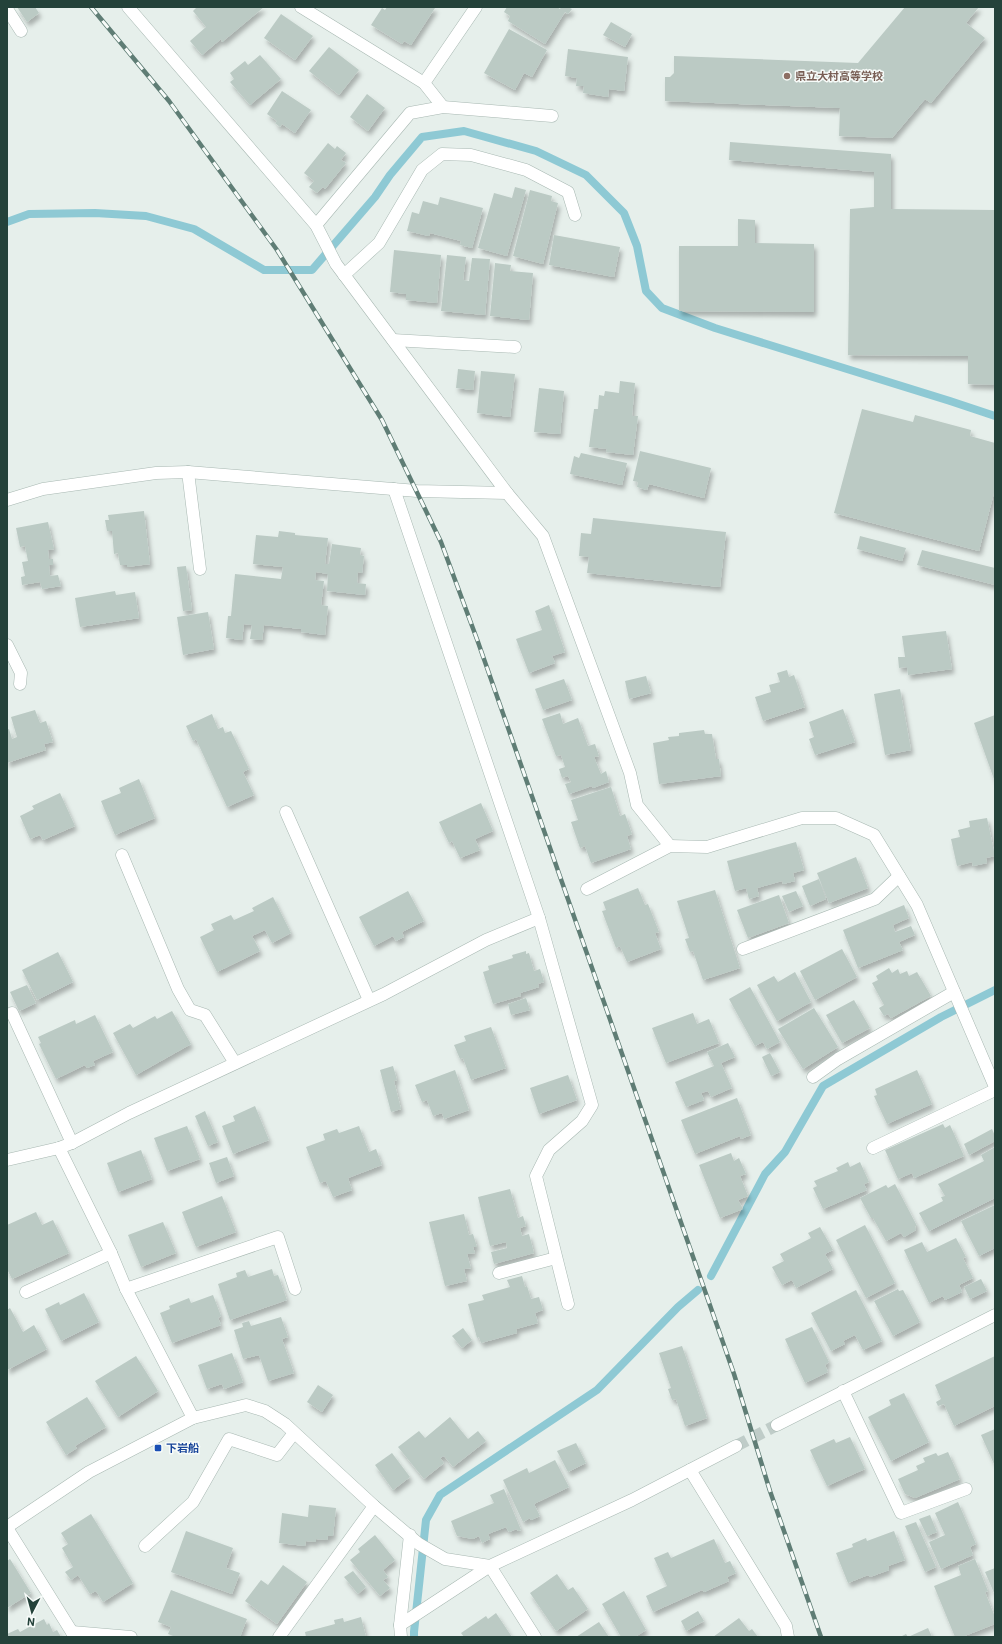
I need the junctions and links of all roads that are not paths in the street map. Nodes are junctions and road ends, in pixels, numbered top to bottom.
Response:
1 (128, 7) edge
2 (301, 7) edge
3 (476, 7) edge
4 (7, 9) edge
5 (21, 31) dead end
6 (424, 83) junction
7 (443, 107) junction
8 (552, 116) dead end
9 (575, 215) dead end
10 (316, 225) junction
11 (344, 275) junction
12 (393, 340) junction
13 (515, 347) dead end
14 (188, 472) junction
15 (394, 489) junction
16 (507, 493) junction
17 (7, 500) edge
18 (200, 569) dead end
19 (7, 645) edge
20 (20, 684) dead end
21 (286, 812) dead end
22 (670, 846) junction
23 (122, 855) dead end
24 (900, 876) junction
25 (586, 889) dead end
26 (539, 918) junction
27 (743, 949) dead end
28 (955, 995) junction
29 (370, 1000) junction
30 (12, 1014) dead end
31 (235, 1063) junction
32 (813, 1076) dead end
33 (995, 1087) edge
34 (995, 1090) edge
35 (72, 1144) junction
36 (59, 1148) junction
37 (873, 1148) dead end
38 (7, 1160) edge
39 (111, 1253) junction
40 (556, 1258) junction
41 (499, 1274) dead end
42 (126, 1289) junction
43 (294, 1289) dead end
44 (26, 1292) dead end
45 (568, 1304) dead end
46 (995, 1315) edge
47 (843, 1391) junction
48 (193, 1418) junction
49 (777, 1425) tunnel mouth
50 (294, 1433) junction
51 (736, 1446) tunnel mouth
52 (690, 1470) junction
53 (966, 1489) dead end
54 (374, 1506) junction
55 (7, 1527) edge
56 (410, 1535) junction
57 (145, 1546) dead end
58 (490, 1566) junction
59 (401, 1629) edge
60 (74, 1635) edge
61 (131, 1637) edge
62 (279, 1637) edge
63 (535, 1637) edge
64 (788, 1637) edge

1 - 10 street
2 - 6 street
3 - 6 street
4 - 5 street
6 - 7 street
7 - 8 street
7 - 10 street
9 - 11 street
10 - 11 street
11 - 12 street
12 - 13 street
12 - 16 street
14 - 15 street
14 - 17 street
14 - 18 street
15 - 16 street
15 - 26 street
16 - 22 street
19 - 20 street
21 - 29 street
22 - 24 street
22 - 25 street
23 - 31 street
24 - 27 street
24 - 28 street
26 - 29 street
26 - 40 street
28 - 32 street
28 - 33 street
29 - 31 street
30 - 35 street
31 - 35 street
34 - 37 street
35 - 36 street
36 - 38 street
36 - 39 street
39 - 42 street
39 - 44 street
40 - 41 street
40 - 45 street
42 - 43 street
42 - 48 street
46 - 47 street
47 - 49 street
47 - 53 street
48 - 50 street
48 - 55 street
50 - 54 street
50 - 57 street
51 - 52 street
52 - 58 street
52 - 64 street
54 - 56 street
54 - 62 street
55 - 60 street
56 - 58 street
56 - 59 street
58 - 59 street
58 - 63 street
60 - 61 street

